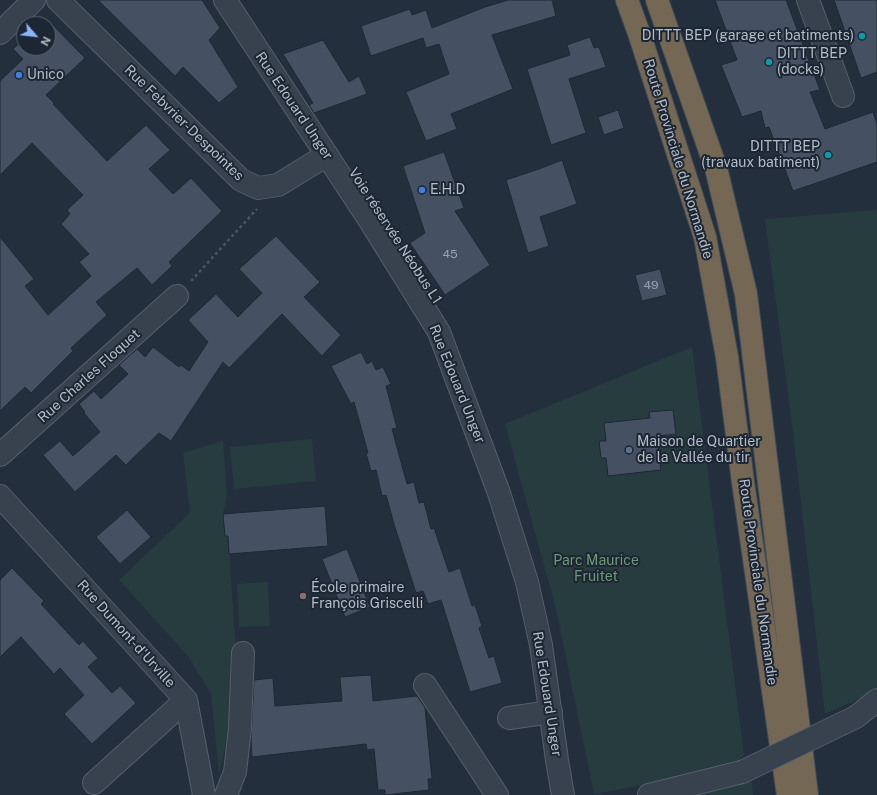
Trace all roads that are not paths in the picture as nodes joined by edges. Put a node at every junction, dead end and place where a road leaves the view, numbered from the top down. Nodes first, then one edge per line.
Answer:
1 (34, 0) edge
2 (58, 0) edge
3 (225, 0) edge
4 (241, 0) edge
5 (627, 0) edge
6 (657, 0) edge
7 (808, 0) edge
8 (0, 33) edge
9 (843, 96) dead end
10 (327, 155) junction
11 (177, 296) road end
12 (0, 455) edge
13 (0, 496) edge
14 (243, 653) dead end
15 (425, 685) dead end
16 (186, 700) junction
17 (877, 700) edge
18 (551, 712) junction
19 (510, 718) dead end
20 (94, 783) dead end
21 (204, 795) edge
22 (226, 795) edge
23 (497, 795) edge
24 (563, 795) edge
25 (577, 795) edge
26 (649, 795) edge
27 (788, 795) edge
28 (807, 795) edge

1 - 8 street
2 - 10 street, Rue Febvrier-Despointes
3 - 10 street, Rue Edouard Unger
4 - 25 street, Voie réservée Néobus L1
5 - 27 highway, Route Provinciale du Normandie
6 - 28 highway, Route Provinciale du Normandie
7 - 9 street
10 - 18 street, Rue Edouard Unger
11 - 12 street, Rue Charles Floquet
13 - 16 street, Rue Dumont-d'Urville
14 - 22 street
15 - 23 street
16 - 20 street
16 - 21 street, Rue Dumont-d'Urville
17 - 26 street, bridge
18 - 19 street
18 - 24 street, Rue Edouard Unger

